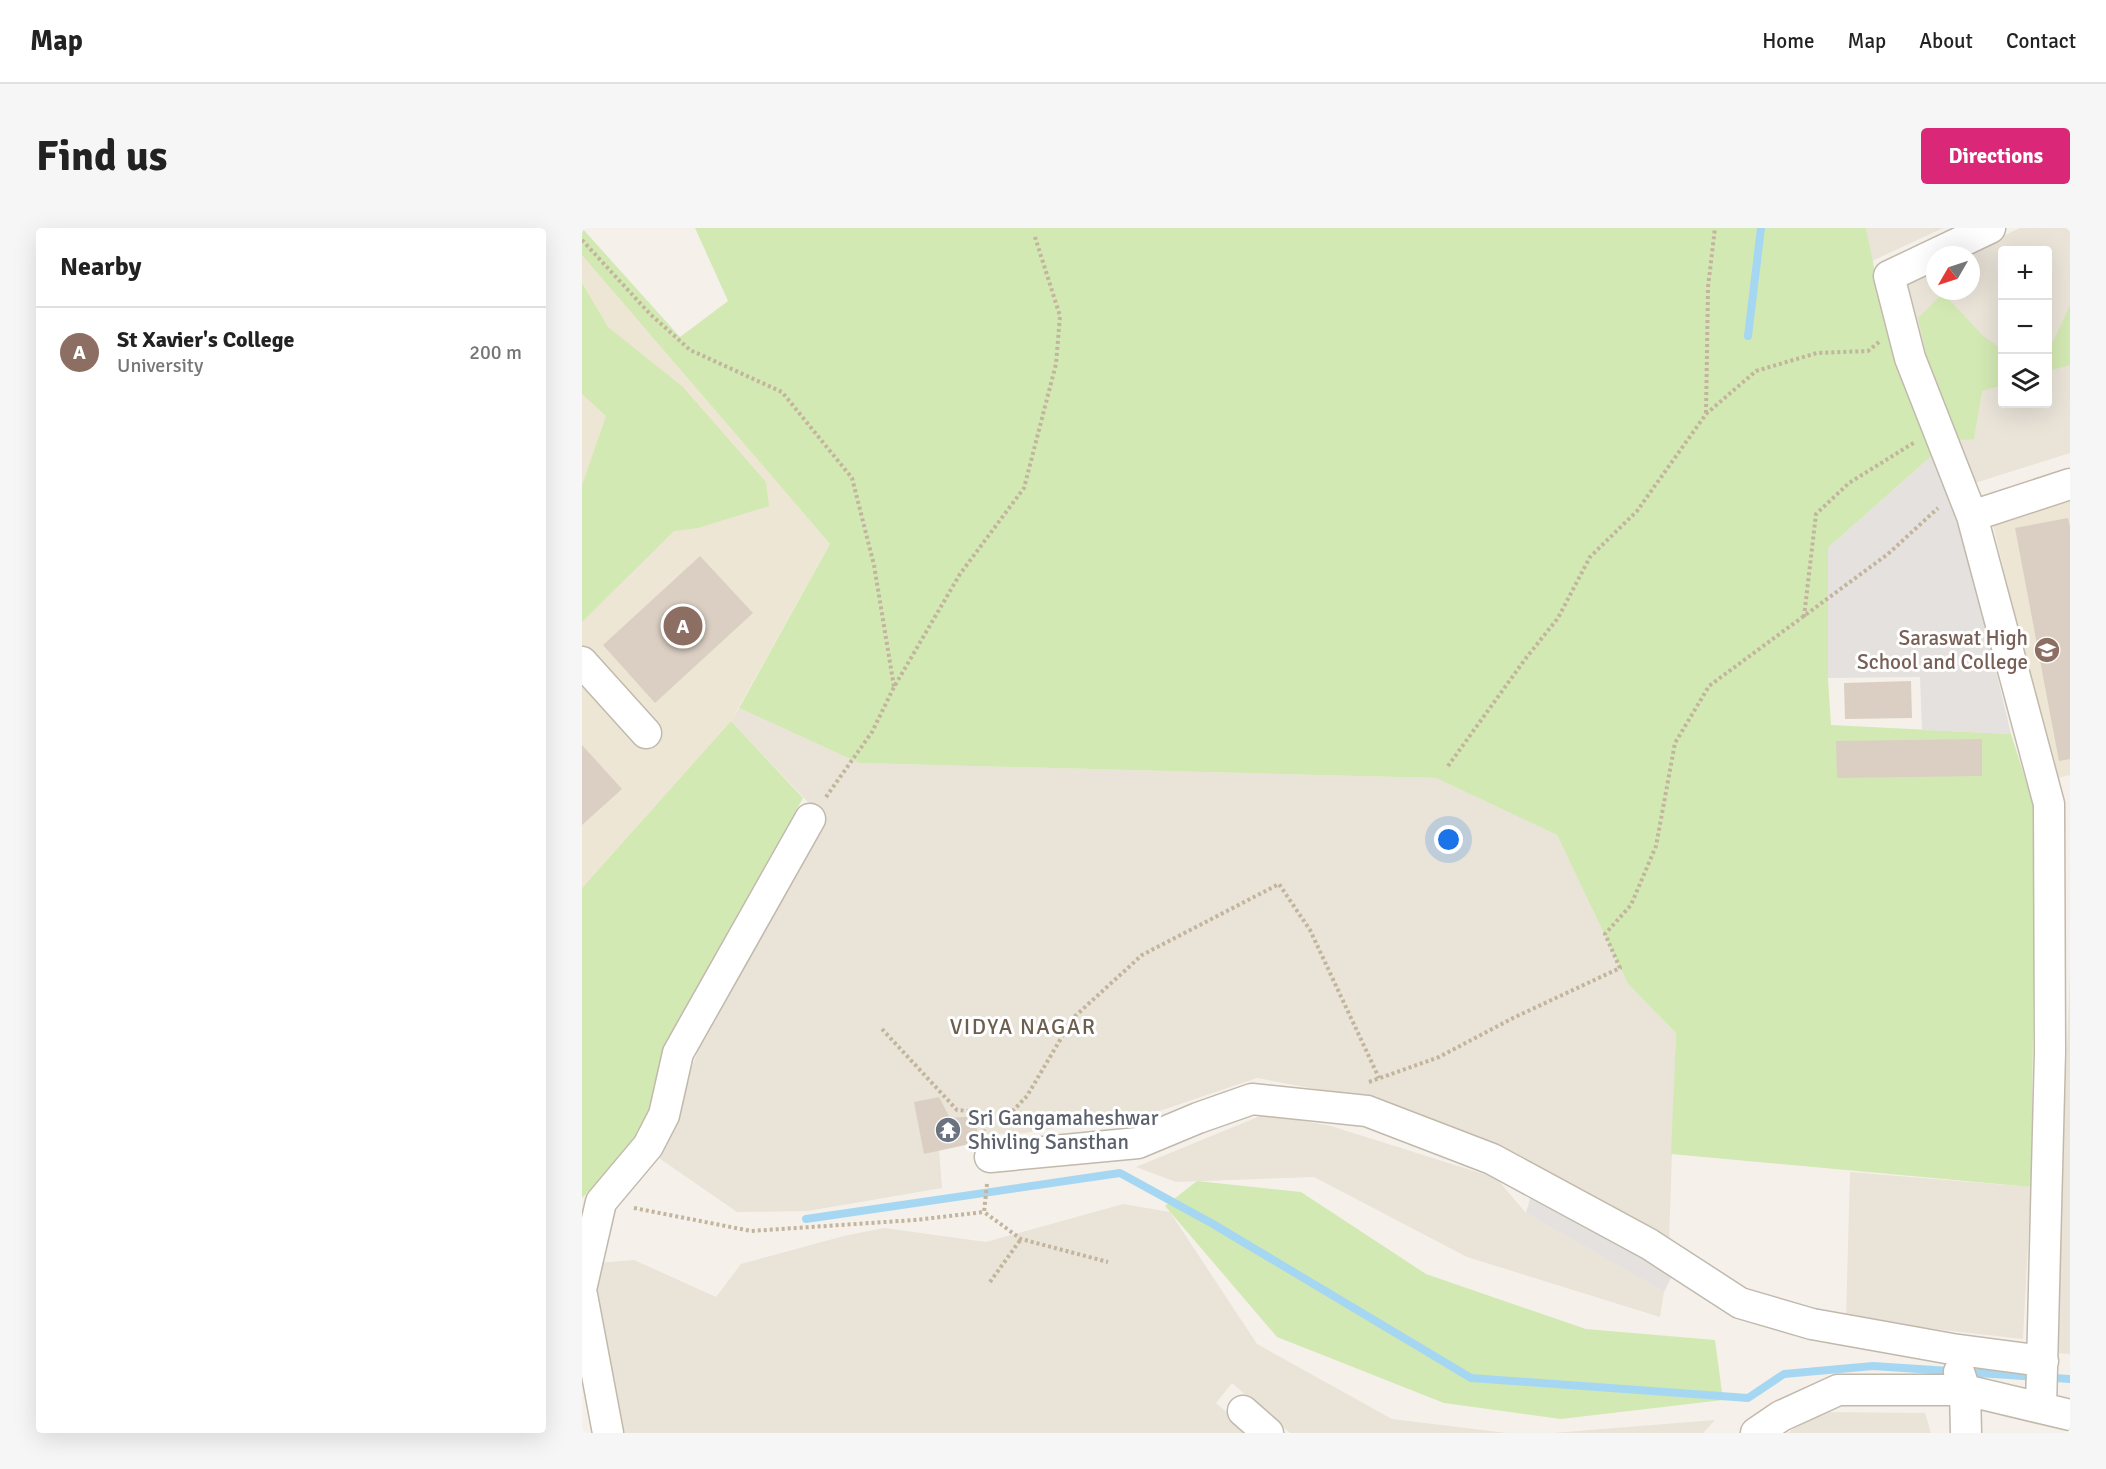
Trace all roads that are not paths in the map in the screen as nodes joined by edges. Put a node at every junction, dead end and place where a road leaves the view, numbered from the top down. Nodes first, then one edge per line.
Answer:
1 (1990, 228) edge
2 (2070, 484) edge
3 (1972, 516) junction
4 (582, 662) edge
5 (646, 733) dead end
6 (2060, 801) edge
7 (810, 819) road end
8 (995, 1157) road end
9 (2059, 1164) edge
10 (582, 1285) edge
11 (582, 1295) edge
12 (1958, 1369) junction
13 (2042, 1381) junction
14 (1243, 1411) dead end
15 (2070, 1415) edge
16 (608, 1433) edge
17 (1268, 1433) edge
18 (1756, 1433) edge
19 (1966, 1433) edge

1 - 3 street
2 - 3 street
3 - 6 street
4 - 5 street
6 - 9 street
7 - 10 street
8 - 12 street
9 - 13 street
11 - 16 street
12 - 13 street
12 - 13 street
12 - 18 street
12 - 19 street
13 - 15 street
14 - 17 street

